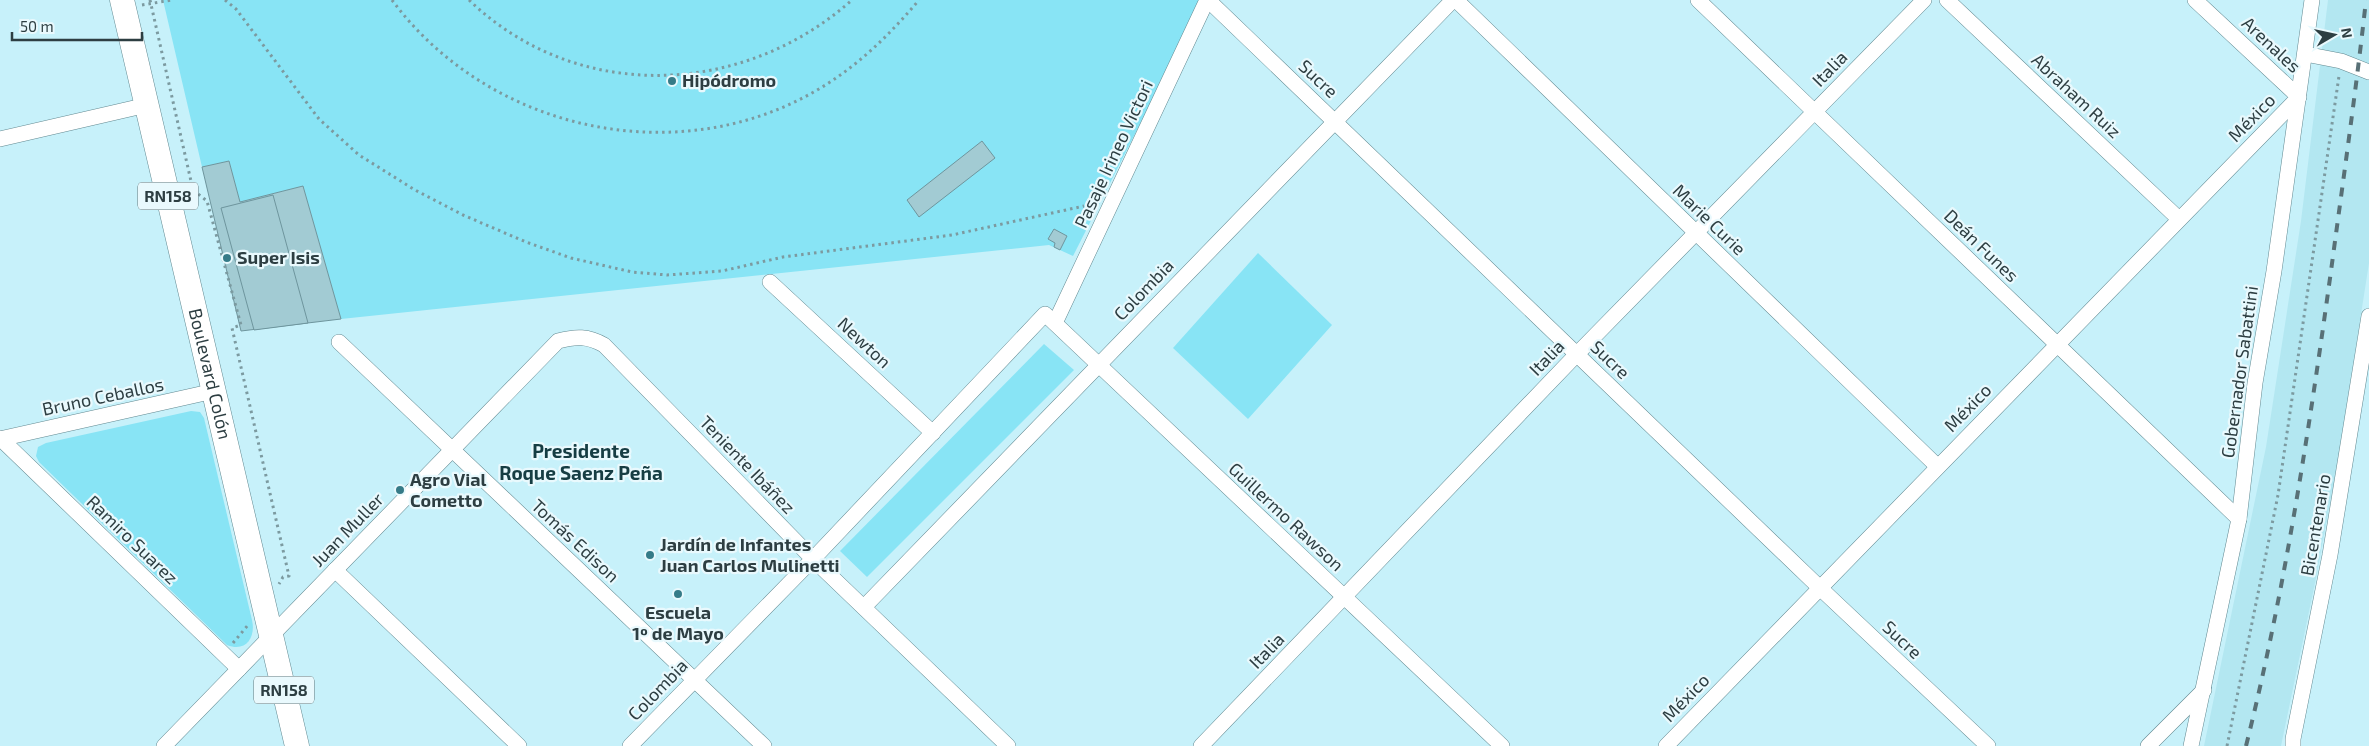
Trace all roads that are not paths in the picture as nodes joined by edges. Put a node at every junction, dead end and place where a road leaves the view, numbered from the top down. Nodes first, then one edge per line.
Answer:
1 (1208, 0) edge
2 (1454, 0) edge
3 (1698, 0) edge
4 (1924, 0) edge
5 (1947, 0) edge
6 (2195, 0) edge
7 (2312, 0) edge
8 (123, 4) edge
9 (2304, 54) junction
10 (2369, 72) edge
11 (2299, 97) junction
12 (147, 105) junction
13 (1816, 111) junction
14 (1335, 120) junction
15 (0, 139) edge
16 (2179, 219) junction
17 (1696, 234) junction
18 (770, 282) dead end
19 (2369, 316) edge
20 (1050, 319) junction
21 (558, 341) joint
22 (338, 342) dead end
23 (2055, 344) junction
24 (1577, 354) junction
25 (1098, 365) junction
26 (2365, 374) edge
27 (214, 392) junction
28 (933, 433) junction
29 (0, 439) edge
30 (452, 450) junction
31 (1937, 466) junction
32 (2239, 519) junction
33 (813, 559) junction
34 (335, 570) junction
35 (1820, 588) junction
36 (1344, 597) junction
37 (864, 607) junction
38 (272, 635) junction
39 (239, 669) junction
40 (694, 680) junction
41 (2204, 690) junction
42 (2293, 742) edge
43 (164, 746) edge
44 (297, 746) edge
45 (520, 746) edge
46 (630, 746) edge
47 (764, 746) edge
48 (1008, 746) edge
49 (1200, 746) edge
50 (1502, 746) edge
51 (1666, 746) edge
52 (1988, 746) edge
53 (2148, 746) edge
54 (2191, 746) edge

1 - 14 street, Sucre
1 - 20 street, Pasaje Irineo Victori
2 - 14 street, Colombia
2 - 17 street, Marie Curie
3 - 13 street, Deán Funes
4 - 13 street, Italia
5 - 16 street, Abraham Ruiz
6 - 11 street, Arenales
7 - 9 street, Gobernador Sabattini
8 - 12 highway, Boulevard Colón / RN158
9 - 10 street
9 - 11 street, Gobernador Sabattini
11 - 16 street, México
11 - 32 street, Gobernador Sabattini
12 - 15 street
12 - 27 highway, Boulevard Colón / RN158
13 - 17 street, Italia
13 - 23 street, Deán Funes
14 - 24 street, Sucre
14 - 25 street, Colombia
16 - 23 street, México
17 - 24 street, Italia
17 - 31 street, Marie Curie
18 - 28 street, Newton
19 - 26 street, Bicentenario
20 - 25 street, Guillermo Rawson
20 - 28 street, Colombia
21 - 30 street, Juan Muller
21 - 33 street, Teniente Ibáñez
22 - 30 street, Tomás Edison
23 - 31 street, México
23 - 32 street, Deán Funes
24 - 35 street, Sucre
24 - 36 street, Italia
25 - 36 street, Guillermo Rawson
25 - 37 street, Colombia
26 - 42 street, Bicentenario
27 - 29 street, Bruno Ceballos
27 - 38 highway, Boulevard Colón / RN158
28 - 33 street, Colombia
29 - 39 street, Ramiro Suarez
30 - 34 street, Juan Muller
30 - 40 street, Tomás Edison
31 - 35 street, México
32 - 41 street, Gobernador Sabattini
33 - 37 street, Teniente Ibáñez
33 - 40 street, Colombia
34 - 38 street, Juan Muller
34 - 45 street
35 - 51 street, México
35 - 52 street, Sucre
36 - 49 street, Italia
36 - 50 street, Guillermo Rawson
37 - 48 street, Teniente Ibáñez
38 - 39 street, Juan Muller
38 - 44 highway, Boulevard Colón / RN158
39 - 43 street, Juan Muller
40 - 46 street, Colombia
40 - 47 street, Tomás Edison
41 - 53 street
41 - 54 street, Gobernador Sabattini

